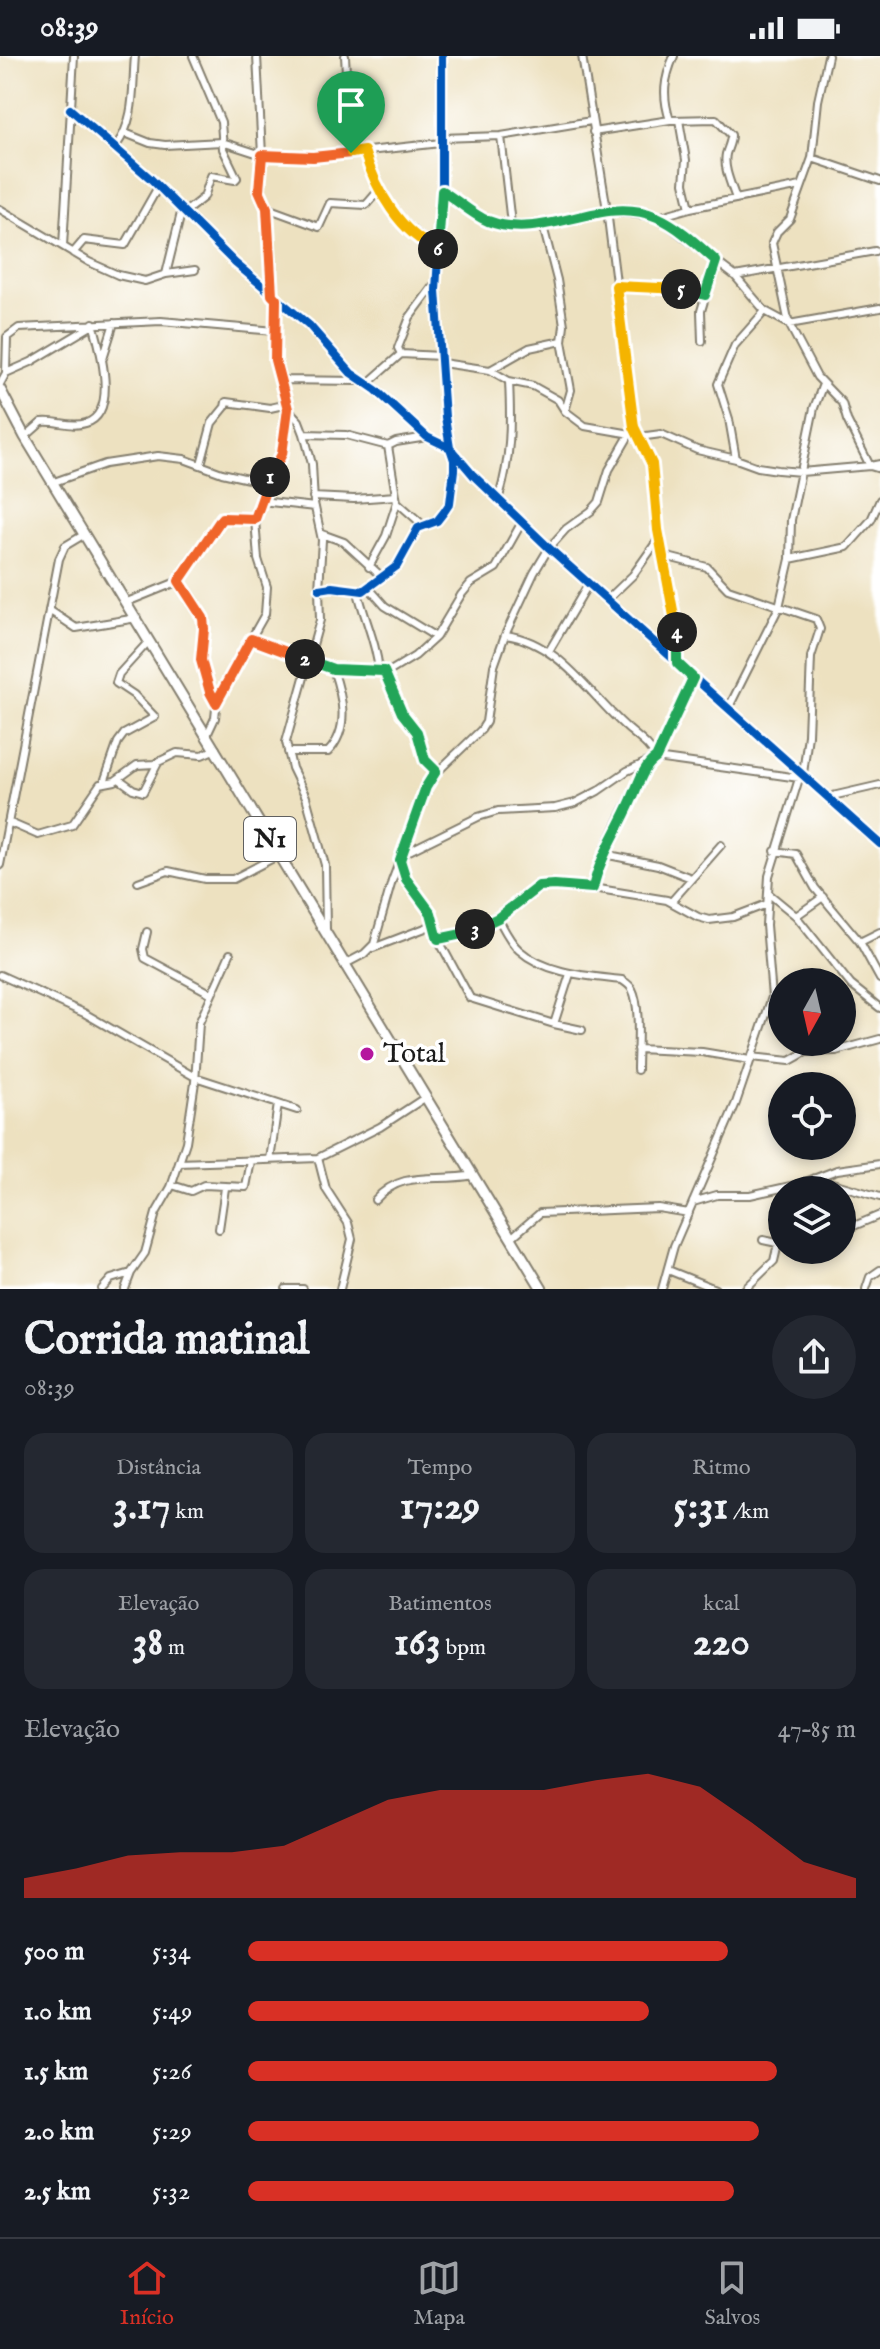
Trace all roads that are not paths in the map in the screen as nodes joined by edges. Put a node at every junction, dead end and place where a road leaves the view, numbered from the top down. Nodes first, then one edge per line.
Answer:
1 (74, 56) edge
2 (135, 56) edge
3 (193, 56) edge
4 (257, 56) edge
5 (345, 56) edge
6 (442, 56) edge
7 (582, 56) edge
8 (674, 56) edge
9 (828, 56) edge
10 (70, 109) junction
11 (670, 120) junction
12 (679, 120) junction
13 (591, 121) junction
14 (593, 132) junction
15 (125, 133) junction
16 (501, 136) junction
17 (441, 140) junction
18 (222, 142) junction
19 (116, 146) junction
20 (364, 151) junction
21 (351, 153) junction
22 (262, 155) junction
23 (812, 158) junction
24 (880, 181) edge
25 (801, 186) junction
26 (158, 187) junction
27 (379, 190) junction
28 (442, 191) junction
29 (736, 199) junction
30 (267, 208) junction
31 (690, 208) junction
32 (0, 209) edge
33 (184, 210) junction
34 (607, 210) junction
35 (658, 217) junction
36 (511, 224) junction
37 (543, 226) junction
38 (63, 246) junction
39 (437, 250) junction
40 (875, 251) dead end
41 (73, 253) junction
42 (716, 261) junction
43 (777, 267) junction
44 (195, 270) dead end
45 (166, 274) junction
46 (735, 276) junction
47 (436, 282) junction
48 (616, 286) junction
49 (705, 295) junction
50 (274, 297) junction
51 (880, 308) edge
52 (765, 311) junction
53 (114, 323) junction
54 (93, 324) junction
55 (789, 324) junction
56 (275, 331) junction
57 (562, 341) junction
58 (702, 341) dead end
59 (401, 354) junction
60 (103, 358) junction
61 (442, 359) junction
62 (490, 370) junction
63 (6, 373) junction
64 (279, 380) junction
65 (509, 381) junction
66 (364, 382) junction
67 (823, 384) junction
68 (0, 386) edge
69 (288, 406) junction
70 (565, 411) junction
71 (632, 430) junction
72 (304, 434) junction
73 (25, 437) junction
74 (427, 437) junction
75 (639, 437) junction
76 (388, 446) junction
77 (450, 448) junction
78 (736, 459) junction
79 (201, 464) junction
80 (870, 466) junction
81 (880, 466) edge
82 (801, 472) junction
83 (54, 482) junction
84 (266, 483) junction
85 (313, 497) junction
86 (499, 497) junction
87 (396, 499) junction
88 (880, 500) edge
89 (261, 501) junction
90 (315, 507) junction
91 (255, 519) junction
92 (522, 522) junction
93 (423, 525) junction
94 (85, 534) junction
95 (322, 534) junction
96 (660, 537) junction
97 (549, 548) junction
98 (664, 556) junction
99 (790, 559) junction
100 (369, 567) junction
101 (382, 577) junction
102 (179, 581) junction
103 (589, 583) junction
104 (369, 588) junction
105 (319, 589) junction
106 (358, 592) junction
107 (607, 600) junction
108 (127, 602) junction
109 (779, 607) junction
110 (49, 610) junction
111 (137, 618) junction
112 (505, 635) junction
113 (436, 637) junction
114 (251, 639) junction
115 (150, 640) junction
116 (549, 651) junction
117 (309, 660) junction
118 (677, 663) junction
119 (333, 669) junction
120 (382, 671) junction
121 (693, 678) junction
122 (216, 703) junction
123 (728, 709) junction
124 (207, 735) junction
125 (216, 749) junction
126 (288, 752) junction
127 (656, 758) junction
128 (159, 761) junction
129 (648, 763) junction
130 (436, 771) junction
131 (801, 775) junction
132 (119, 779) junction
133 (104, 782) junction
134 (880, 785) edge
135 (828, 797) junction
136 (8, 822) junction
137 (880, 844) edge
138 (721, 845) dead end
139 (775, 851) junction
140 (604, 854) junction
141 (279, 855) junction
142 (402, 857) junction
143 (0, 865) edge
144 (394, 877) junction
145 (691, 878) junction
146 (406, 879) junction
147 (138, 882) dead end
148 (593, 888) junction
149 (768, 893) junction
150 (823, 897) junction
151 (671, 902) junction
152 (767, 904) junction
153 (796, 916) junction
154 (498, 918) junction
155 (433, 925) junction
156 (326, 931) junction
157 (147, 932) dead end
158 (880, 932) edge
159 (438, 939) junction
160 (860, 942) junction
161 (372, 948) junction
162 (230, 954) dead end
163 (345, 964) junction
164 (570, 974) junction
165 (0, 975) edge
166 (880, 979) edge
167 (212, 994) junction
168 (880, 1008) edge
169 (554, 1024) junction
170 (582, 1030) dead end
171 (880, 1039) edge
172 (637, 1049) junction
173 (751, 1058) junction
174 (637, 1070) dead end
175 (195, 1077) junction
176 (426, 1097) junction
177 (278, 1104) junction
178 (297, 1110) dead end
179 (318, 1158) junction
180 (270, 1160) junction
181 (251, 1161) junction
182 (179, 1163) junction
183 (880, 1164) edge
184 (473, 1175) junction
185 (817, 1176) edge
186 (172, 1185) junction
187 (225, 1188) junction
188 (768, 1191) edge
189 (856, 1191) edge
190 (880, 1197) edge
191 (375, 1200) dead end
192 (693, 1202) junction
193 (689, 1213) junction
194 (880, 1215) edge
195 (856, 1225) edge
196 (219, 1229) dead end
197 (511, 1238) junction
198 (763, 1240) dead end
199 (768, 1241) edge
200 (771, 1264) edge
201 (668, 1270) junction
202 (880, 1270) edge
203 (131, 1273) junction
204 (102, 1289) edge
205 (125, 1289) edge
206 (286, 1289) edge
207 (303, 1289) edge
208 (340, 1289) edge
209 (542, 1289) edge
210 (662, 1289) edge
211 (715, 1289) edge
212 (745, 1289) edge
213 (866, 1289) edge

1 - 10 street
2 - 15 street
3 - 18 street
4 - 22 street
5 - 21 street
6 - 17 street
7 - 13 street
8 - 11 street
9 - 23 street
10 - 19 street
10 - 38 street
11 - 12 street
11 - 14 street
12 - 29 street
12 - 31 street
13 - 14 street
13 - 16 street
14 - 34 street
15 - 18 street
15 - 19 street
16 - 17 street
16 - 36 street
17 - 20 street
17 - 28 street
18 - 22 street
18 - 33 street
19 - 26 street
20 - 21 street
20 - 27 street
21 - 22 street
22 - 30 street
23 - 24 street
23 - 25 street
25 - 29 street
25 - 43 street
26 - 33 street
26 - 41 street
27 - 30 street
27 - 39 street
28 - 36 street
28 - 39 street
29 - 31 street
30 - 50 street
31 - 35 street
32 - 38 street
33 - 45 street
33 - 50 street
34 - 35 street
34 - 37 street
34 - 48 street
35 - 42 street
36 - 37 street
37 - 57 street
38 - 41 street
39 - 47 street
40 - 43 street
41 - 45 street
42 - 46 street
42 - 49 street
43 - 46 street
43 - 55 street
44 - 45 street
46 - 52 street
47 - 59 street
47 - 61 street
48 - 49 street
48 - 71 street
49 - 58 street
50 - 56 street
50 - 66 street
51 - 55 street
52 - 55 street
52 - 78 street
53 - 54 street
53 - 56 street
53 - 60 street
54 - 60 street
54 - 63 street
54 - 63 street
55 - 67 street
56 - 64 street
57 - 62 street
57 - 70 street
59 - 61 street
59 - 66 street
60 - 73 street
61 - 62 street
61 - 77 street
62 - 65 street
63 - 68 street
64 - 66 street
64 - 69 street
65 - 70 street
65 - 86 street
66 - 74 street
67 - 80 street
67 - 82 street
68 - 73 highway, N1
69 - 72 street
69 - 79 street
69 - 84 street
70 - 71 street
71 - 75 street
71 - 97 street
72 - 76 street
72 - 85 street
73 - 83 highway, N1
74 - 76 street
74 - 77 street
75 - 78 street
75 - 96 street
76 - 87 street
77 - 86 street
77 - 93 street
78 - 82 street
79 - 83 street
79 - 84 street
80 - 81 street
80 - 82 street
82 - 99 street
83 - 94 highway, N1
84 - 89 street
85 - 87 street
85 - 90 street
86 - 92 street
87 - 93 street
87 - 100 street
88 - 99 street
89 - 90 street
89 - 91 street
90 - 95 street
91 - 102 street
91 - 114 street
92 - 97 street
92 - 113 street
93 - 101 street
94 - 108 highway, N1
94 - 110 street
95 - 100 street
95 - 105 street
96 - 98 street
96 - 107 street
97 - 103 street
97 - 112 street
98 - 109 street
98 - 118 street
99 - 109 street
100 - 101 street
101 - 104 street
102 - 108 street
102 - 122 street
103 - 107 street
103 - 116 street
104 - 106 street
104 - 113 street
105 - 106 street
105 - 117 street
106 - 120 street
107 - 118 street
108 - 111 highway, N1
109 - 123 street
109 - 131 street
110 - 111 street
110 - 136 street
111 - 115 highway, N1
112 - 116 street
112 - 130 street
113 - 120 street
114 - 117 street
114 - 122 street
115 - 124 highway, N1
115 - 133 street
116 - 127 street
117 - 119 street
117 - 126 street
118 - 121 street
119 - 120 street
119 - 126 street
120 - 130 street
121 - 123 street
121 - 127 street
122 - 124 street
123 - 131 street
124 - 125 highway, N1
125 - 128 street
125 - 141 highway, N1
126 - 156 street
127 - 129 street
127 - 131 street
128 - 132 street
128 - 132 street
129 - 140 street
129 - 142 street
130 - 142 street
131 - 135 street
131 - 139 street
132 - 133 street
133 - 136 street
134 - 135 street
135 - 137 street
136 - 143 street
138 - 145 street
139 - 149 street
139 - 150 street
140 - 145 street
140 - 148 street
141 - 147 street
141 - 156 highway, N1
142 - 144 street
142 - 146 street
144 - 146 street
144 - 161 street
145 - 151 street
146 - 155 street
148 - 151 street
148 - 154 street
149 - 152 street
149 - 153 street
150 - 153 street
150 - 160 street
151 - 152 street
152 - 173 street
153 - 168 street
154 - 159 street
154 - 164 street
155 - 159 street
155 - 161 street
156 - 163 highway, N1
157 - 167 street
158 - 160 street
159 - 169 street
160 - 166 street
161 - 163 street
162 - 167 street
163 - 176 highway, N1
164 - 169 street
164 - 172 street
165 - 175 street
167 - 175 street
169 - 170 street
171 - 173 street
172 - 173 street
172 - 174 street
173 - 192 street
175 - 177 street
175 - 182 street
176 - 179 street
176 - 184 highway, N1
177 - 178 street
177 - 180 street
179 - 180 street
179 - 208 street
180 - 181 street
181 - 182 street
181 - 187 street
182 - 186 street
183 - 185 street
184 - 191 street
184 - 197 highway, N1
186 - 187 street
186 - 203 street
187 - 196 street
188 - 192 street
189 - 190 street
192 - 193 street
193 - 197 street
193 - 201 street
194 - 195 street
197 - 209 highway, N1
198 - 199 street
200 - 212 street
201 - 210 street
201 - 211 street
202 - 213 street
203 - 204 street
203 - 205 street
206 - 207 street

